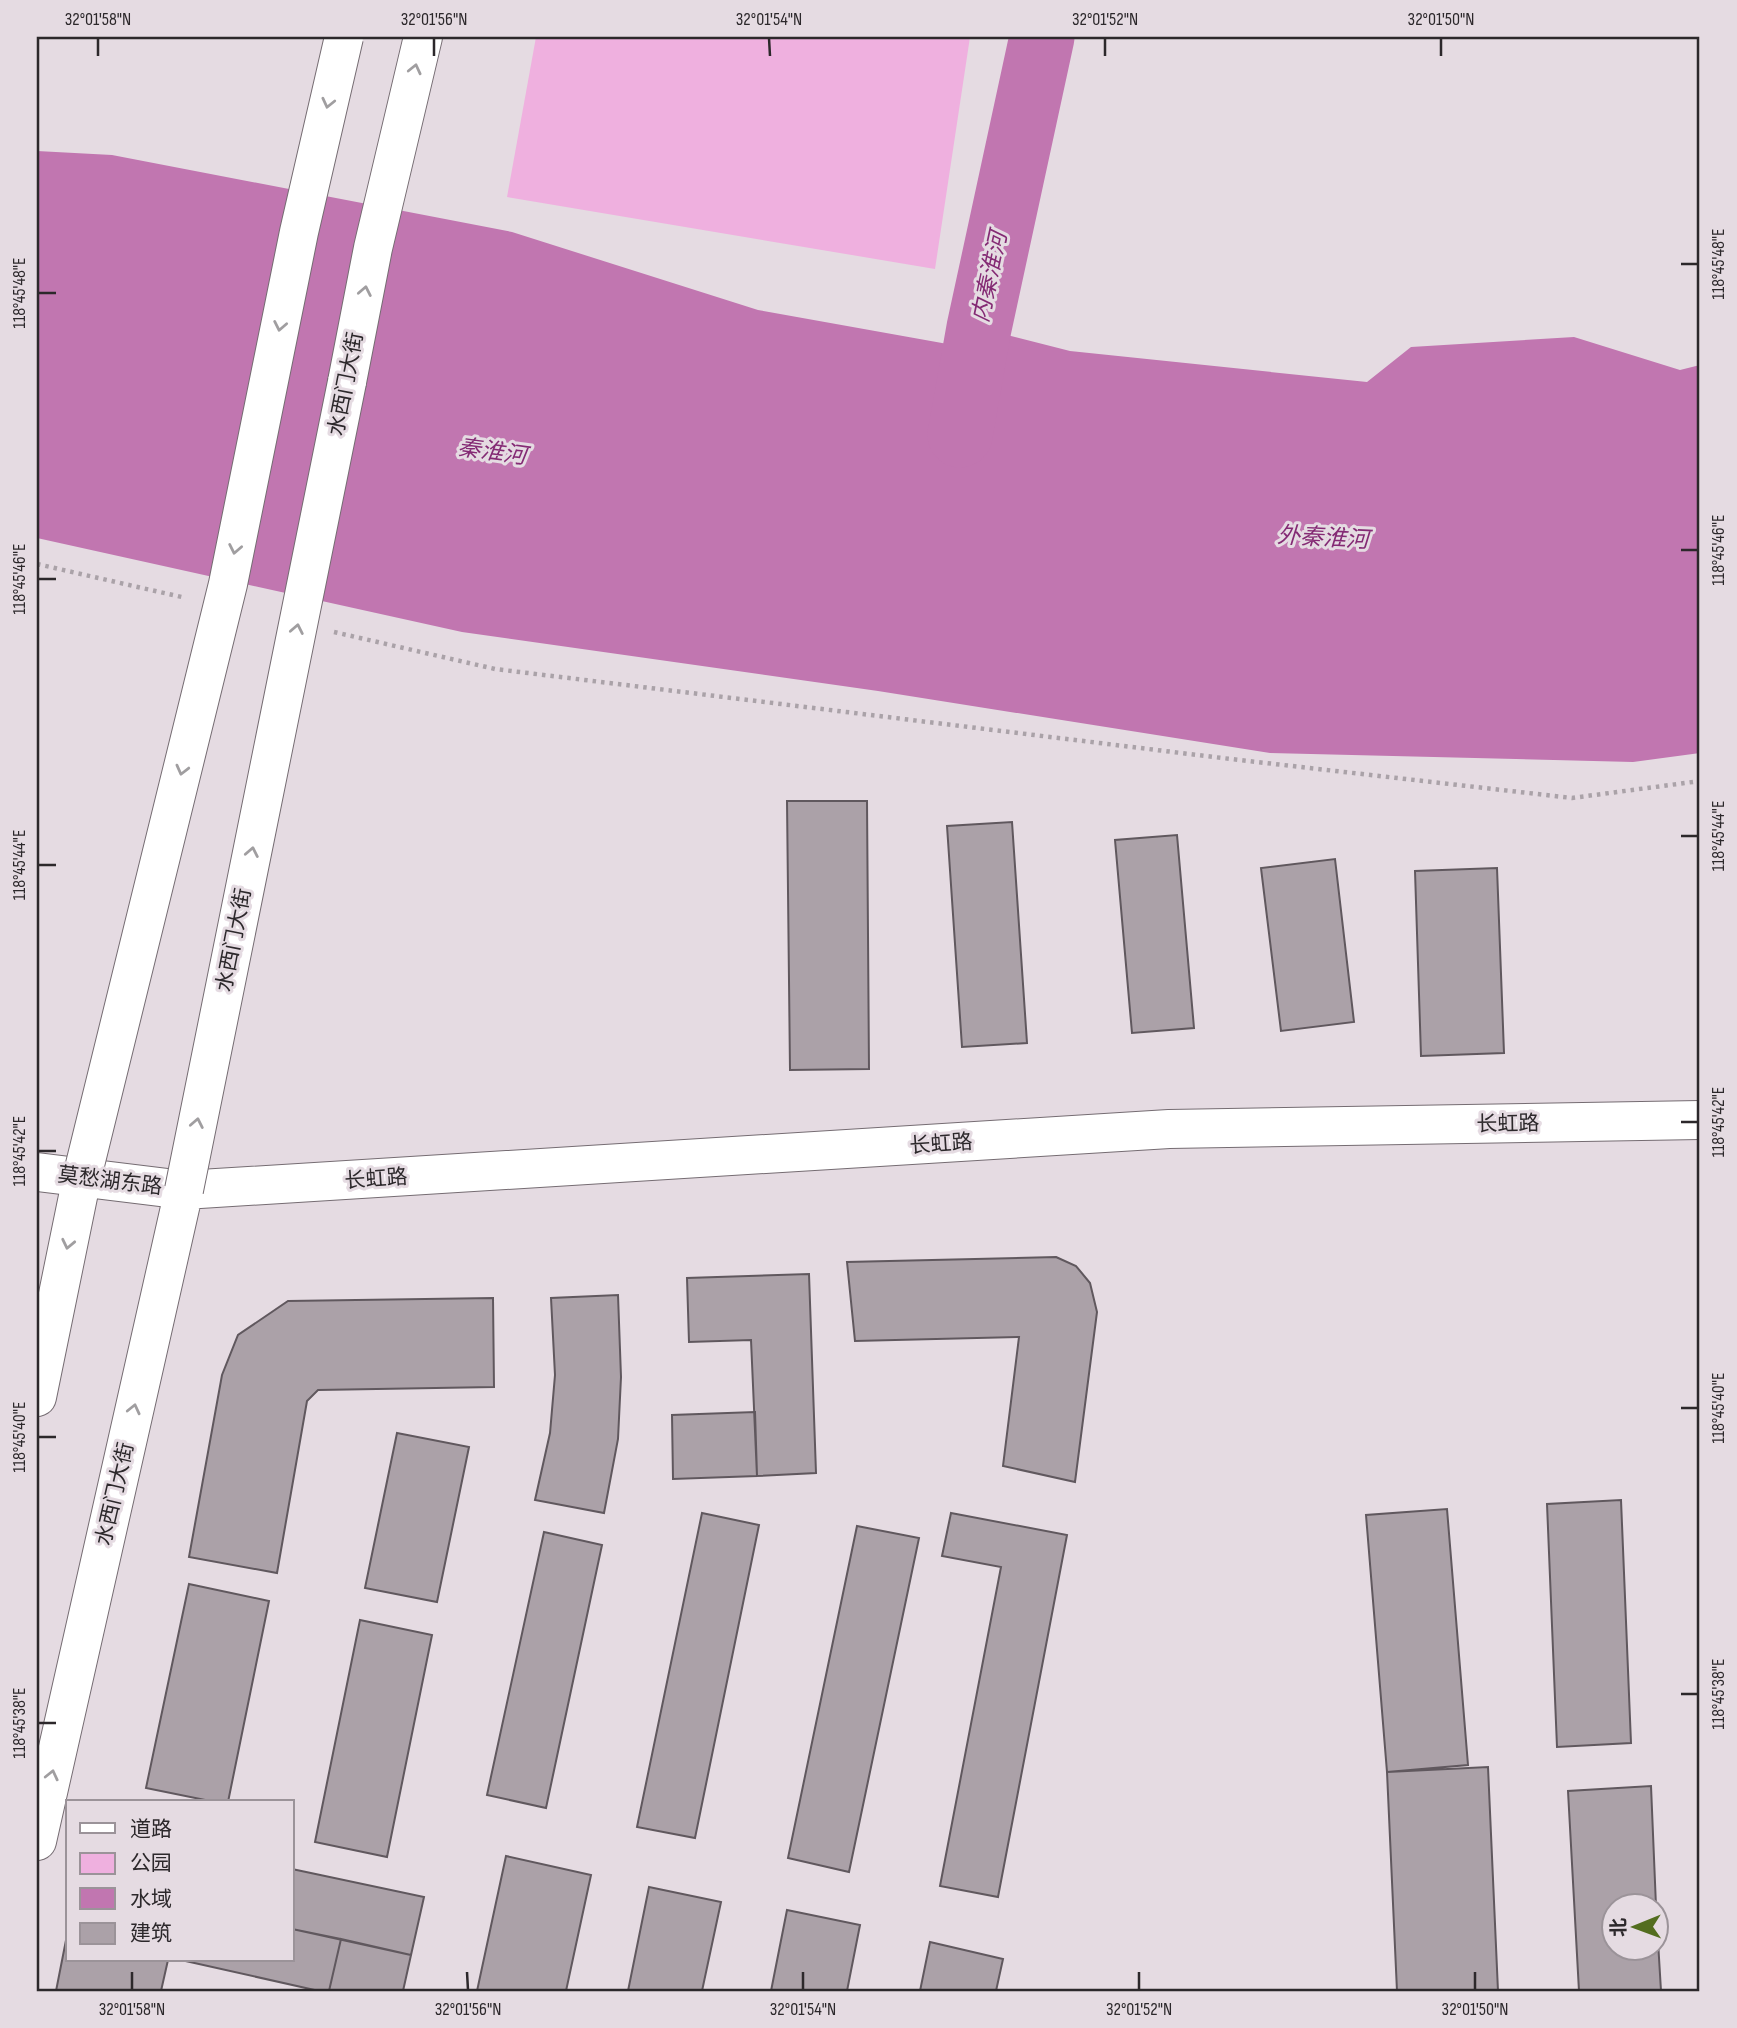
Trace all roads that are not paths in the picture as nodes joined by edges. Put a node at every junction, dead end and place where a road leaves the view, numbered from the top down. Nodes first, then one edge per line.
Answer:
1 (344, 37) edge
2 (423, 37) edge
3 (1700, 1120) edge
4 (37, 1172) edge
5 (82, 1177) junction
6 (184, 1190) junction
7 (37, 1397) edge
8 (37, 1841) edge

1 -> 5 main road, bridge
6 -> 2 main road, 水西门大街, bridge
3 - 6 main road, 长虹路
4 - 5 main road, 莫愁湖东路
5 - 6 main road, 莫愁湖东路
5 -> 7 main road
8 -> 6 main road, 水西门大街

